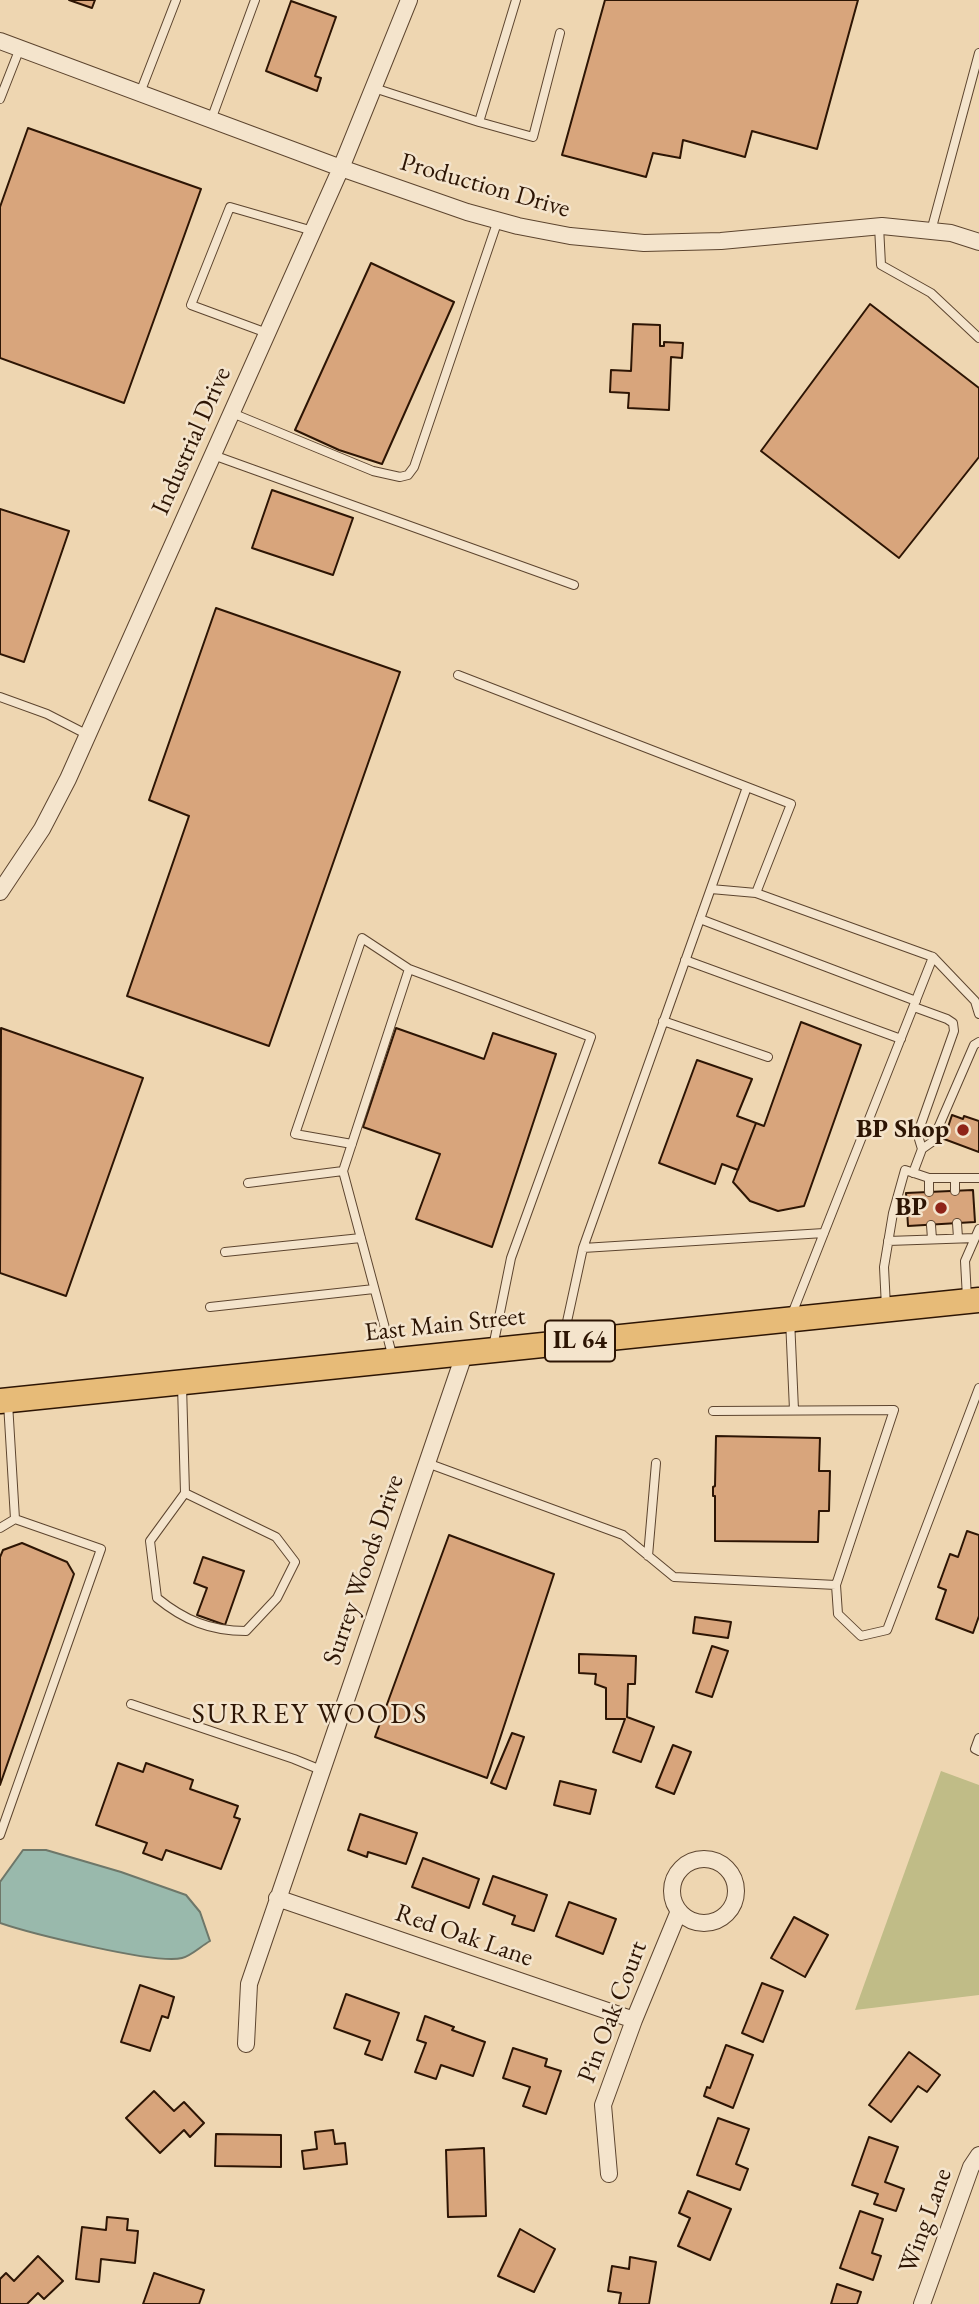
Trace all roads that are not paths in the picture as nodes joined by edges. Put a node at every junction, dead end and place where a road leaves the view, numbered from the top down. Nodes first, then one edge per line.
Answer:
1 (176, 0) edge
2 (255, 0) edge
3 (410, 0) edge
4 (516, 0) edge
5 (560, 33) dead end
6 (0, 41) edge
7 (20, 48) junction
8 (979, 53) edge
9 (374, 88) junction
10 (140, 93) junction
11 (0, 99) edge
12 (211, 120) junction
13 (479, 122) junction
14 (341, 168) junction
15 (498, 220) junction
16 (878, 226) junction
17 (313, 231) junction
18 (931, 231) junction
19 (979, 242) edge
20 (267, 333) junction
21 (979, 338) edge
22 (232, 413) junction
23 (213, 455) junction
24 (574, 585) dead end
25 (458, 675) dead end
26 (0, 697) edge
27 (88, 735) junction
28 (747, 787) junction
29 (711, 889) junction
30 (0, 892) edge
31 (756, 893) junction
32 (700, 919) junction
33 (933, 957) junction
34 (685, 960) junction
35 (409, 969) junction
36 (915, 1004) junction
37 (979, 1014) edge
38 (663, 1021) junction
39 (901, 1039) junction
40 (979, 1042) edge
41 (768, 1057) dead end
42 (352, 1144) junction
43 (922, 1149) junction
44 (343, 1171) junction
45 (914, 1173) junction
46 (929, 1178) junction
47 (955, 1178) junction
48 (979, 1178) edge
49 (248, 1183) dead end
50 (956, 1191) dead end
51 (929, 1192) dead end
52 (957, 1223) dead end
53 (931, 1225) dead end
54 (979, 1229) edge
55 (824, 1233) junction
56 (361, 1238) junction
57 (958, 1238) junction
58 (975, 1238) junction
59 (932, 1239) junction
60 (888, 1241) junction
61 (583, 1248) junction
62 (225, 1252) dead end
63 (374, 1289) junction
64 (973, 1300) edge
65 (210, 1307) dead end
66 (887, 1309) junction
67 (790, 1319) junction
68 (562, 1342) junction
69 (493, 1350) junction
70 (464, 1352) junction
71 (393, 1360) junction
72 (182, 1382) junction
73 (979, 1388) edge
74 (4, 1400) edge
75 (794, 1410) junction
76 (713, 1411) dead end
77 (427, 1463) junction
78 (656, 1463) dead end
79 (185, 1493) junction
80 (15, 1518) junction
81 (0, 1528) edge
82 (648, 1556) junction
83 (836, 1585) junction
84 (131, 1704) dead end
85 (979, 1738) edge
86 (979, 1751) edge
87 (321, 1770) junction
88 (0, 1835) edge
89 (277, 1898) junction
90 (679, 1911) junction
91 (634, 2020) junction
92 (246, 2045) dead end
93 (979, 2155) edge
94 (609, 2174) dead end
95 (922, 2304) edge

1 - 10 lane
2 - 12 lane
3 - 9 street, Industrial Drive
4 - 13 lane
5 - 13 lane
6 - 7 street, Production Drive
7 - 10 street, Production Drive
7 - 11 lane
8 - 18 lane
9 - 13 lane
9 - 14 street, Industrial Drive
10 - 12 street, Production Drive
12 - 14 street, Production Drive
14 - 15 street, Production Drive
14 - 17 street, Industrial Drive
15 - 16 street, Production Drive
15 - 22 lane
16 - 18 street, Production Drive
16 - 21 lane
17 - 20 street, Industrial Drive
17 - 20 lane
18 - 19 street, Production Drive
20 - 22 street, Industrial Drive
22 - 23 street, Industrial Drive
23 - 24 lane
23 - 27 street, Industrial Drive
25 - 28 lane
26 - 27 lane
27 - 30 street, Industrial Drive
28 - 29 lane
28 - 31 lane
29 - 31 lane
29 - 32 lane
31 - 33 lane
32 - 34 lane
32 - 36 lane
33 - 36 lane
33 - 37 lane
34 - 38 lane
34 - 39 lane
35 - 42 lane
35 - 42 lane
35 - 69 lane
36 - 39 lane
36 - 43 lane
38 - 41 lane
38 - 61 lane
39 - 55 lane
40 - 43 lane
42 - 44 lane
43 - 45 lane
44 - 49 lane
44 - 56 lane
45 - 46 lane
45 - 60 lane
46 - 47 lane
46 - 51 lane
47 - 48 lane
47 - 50 lane
52 - 57 lane
53 - 59 lane
54 - 58 lane
55 - 61 lane
55 - 67 lane
56 - 62 lane
56 - 63 lane
57 - 58 lane
57 - 59 lane
58 - 64 lane
59 - 60 lane
60 - 66 lane
61 - 68 lane
63 - 65 lane
63 - 71 lane
64 - 66 main road, East Main Street / IL 64
66 - 67 main road, East Main Street / IL 64
67 - 68 main road, East Main Street / IL 64
67 - 75 lane
68 - 69 main road, East Main Street / IL 64
69 - 70 main road, East Main Street / IL 64
70 - 71 main road, East Main Street / IL 64
70 - 77 street, Surrey Woods Drive
71 - 72 main road, East Main Street / IL 64
72 - 74 main road, East Main Street / IL 64
72 - 79 lane
73 - 83 lane
74 - 80 lane
75 - 76 lane
75 - 83 lane
77 - 82 lane
77 - 87 street, Surrey Woods Drive
78 - 82 lane
79 - 79 lane
80 - 81 lane
80 - 88 lane
82 - 83 lane
84 - 87 lane
85 - 86 lane
87 - 89 street, Surrey Woods Drive
89 - 91 street, Red Oak Lane
89 - 92 street, Surrey Woods Drive
90 - 90 street, Pin Oak Court
90 - 91 street, Pin Oak Court
91 - 94 street, Pin Oak Court
93 - 95 street, Wing Lane

